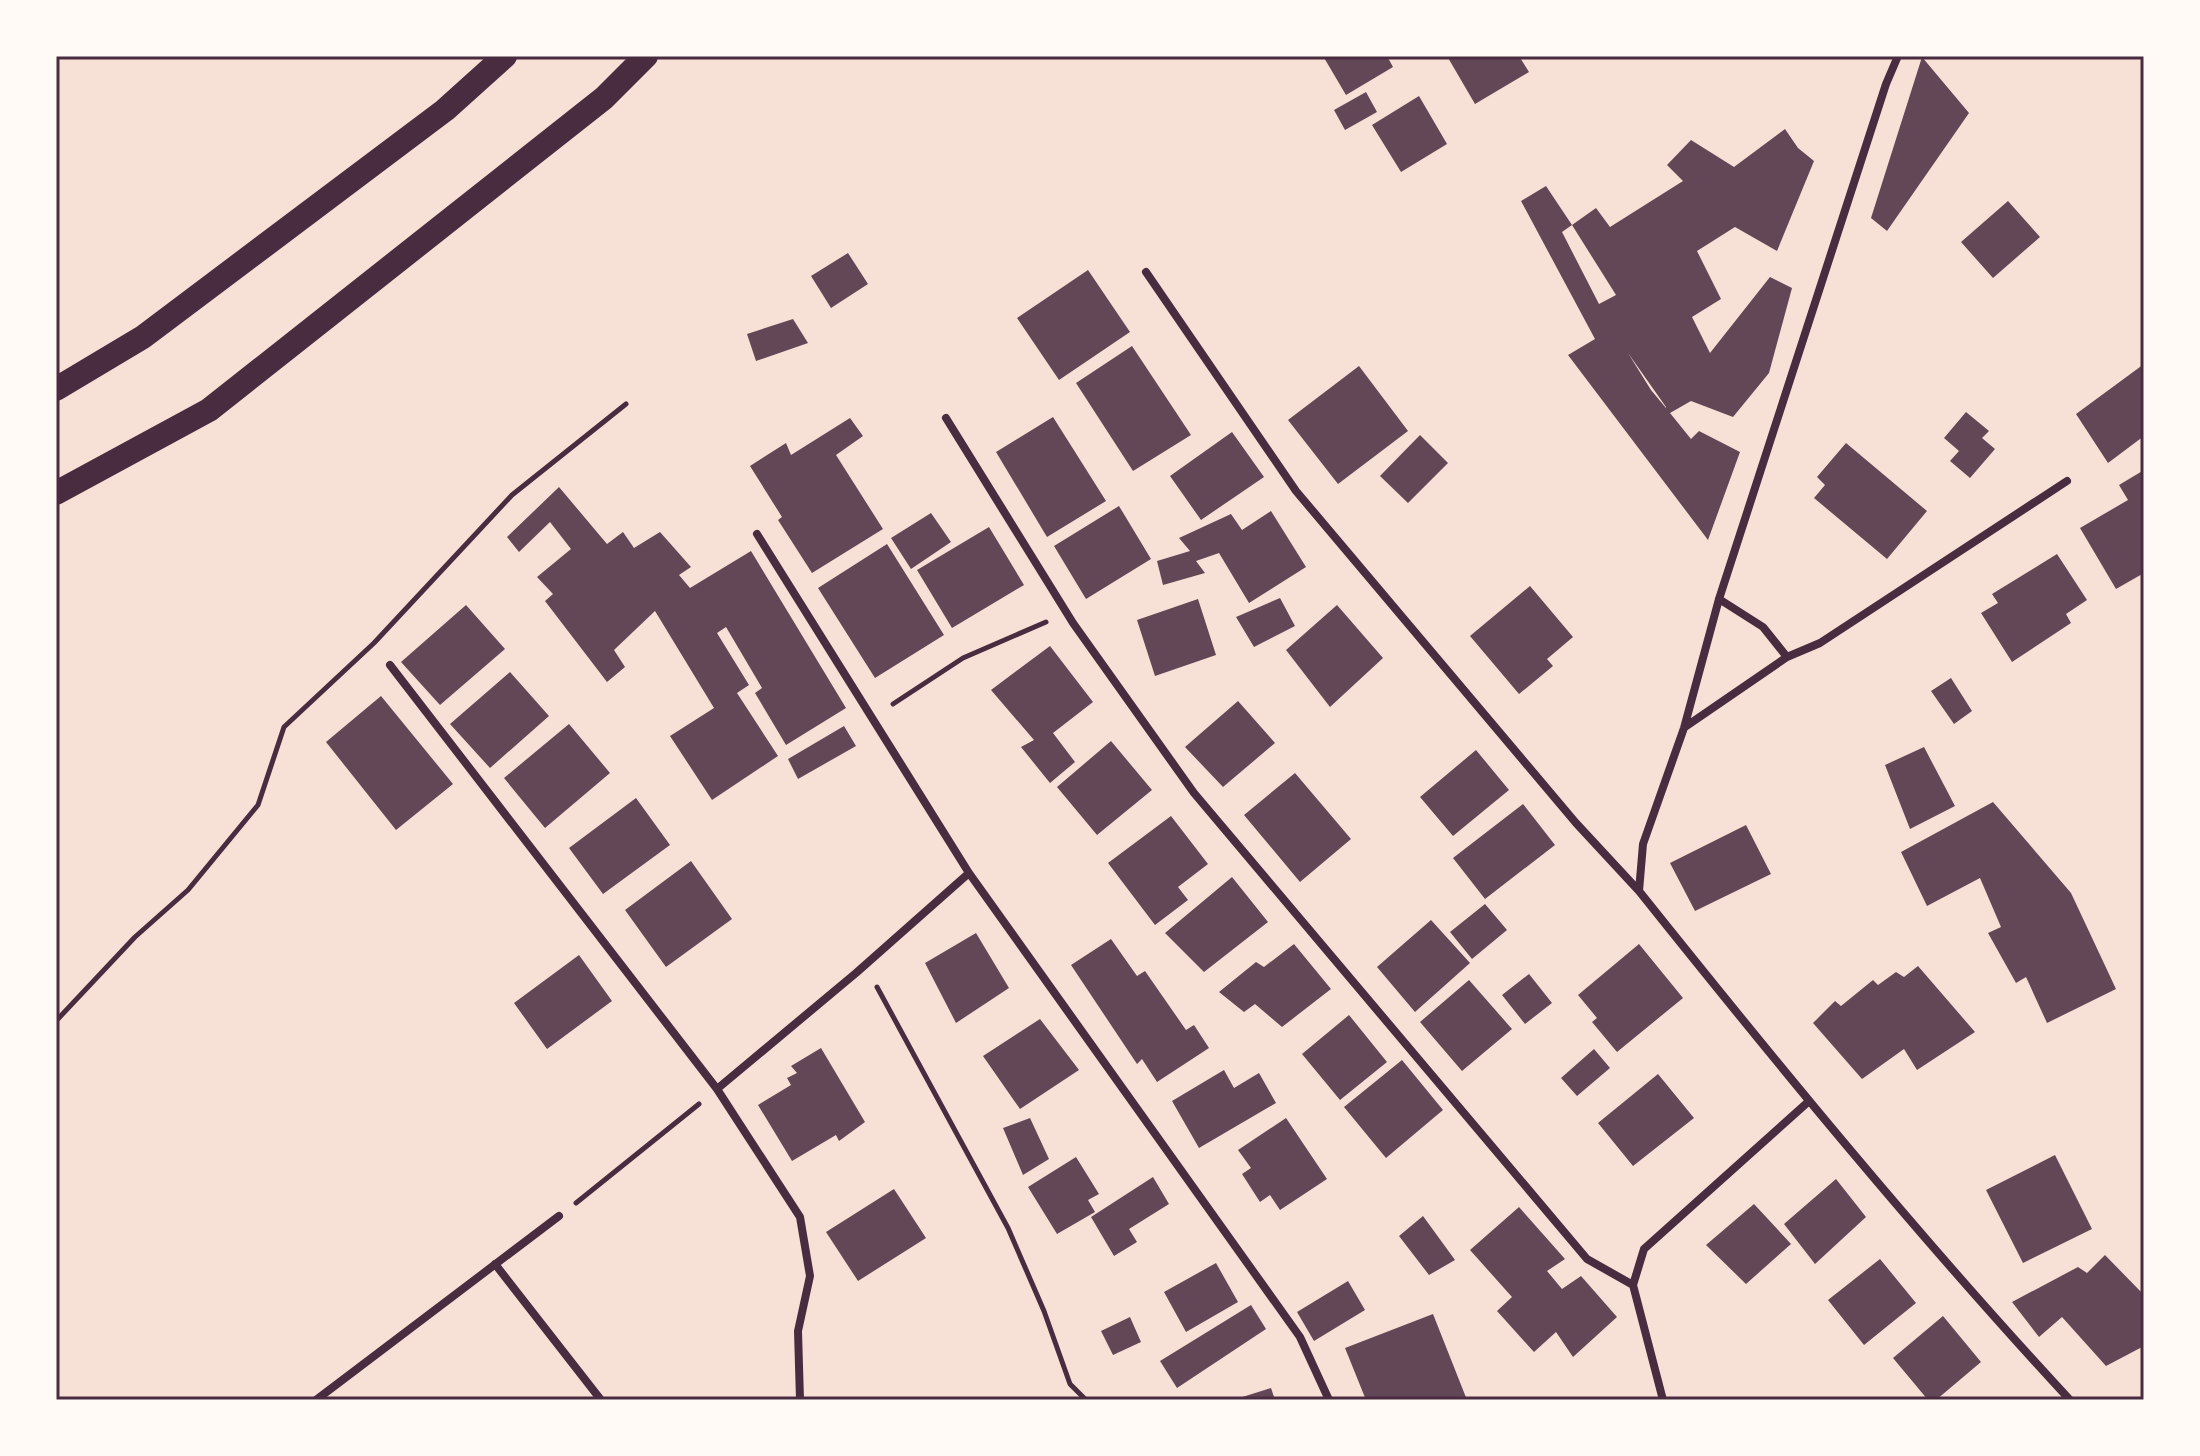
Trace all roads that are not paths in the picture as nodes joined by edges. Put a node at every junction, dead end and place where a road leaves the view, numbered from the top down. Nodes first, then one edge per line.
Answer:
1 (505, 56) edge
2 (646, 56) edge
3 (1898, 56) edge
4 (1146, 272) dead end
5 (56, 389) edge
6 (946, 418) dead end
7 (2067, 481) dead end
8 (56, 493) edge
9 (757, 534) dead end
10 (1719, 599) junction
11 (1787, 657) junction
12 (390, 665) dead end
13 (1684, 728) junction
14 (969, 873) junction
15 (1639, 891) junction
16 (717, 1089) junction
17 (1808, 1102) junction
18 (559, 1216) road end
19 (495, 1264) junction
20 (1633, 1285) junction
21 (316, 1400) edge
22 (601, 1400) edge
23 (800, 1400) edge
24 (1329, 1400) edge
25 (1663, 1400) edge
26 (2070, 1400) edge

1 - 5 highway
2 - 8 highway
3 - 10 street
4 - 15 street
6 - 20 street
7 - 11 street
9 - 14 street
10 - 11 street
10 - 13 street
11 - 13 street
12 - 16 street
13 - 15 street
14 - 16 street
14 - 24 street
15 - 17 street
16 - 23 street
17 - 20 street
17 - 26 street
18 - 19 street
19 - 21 street
19 - 22 street
20 - 25 street

